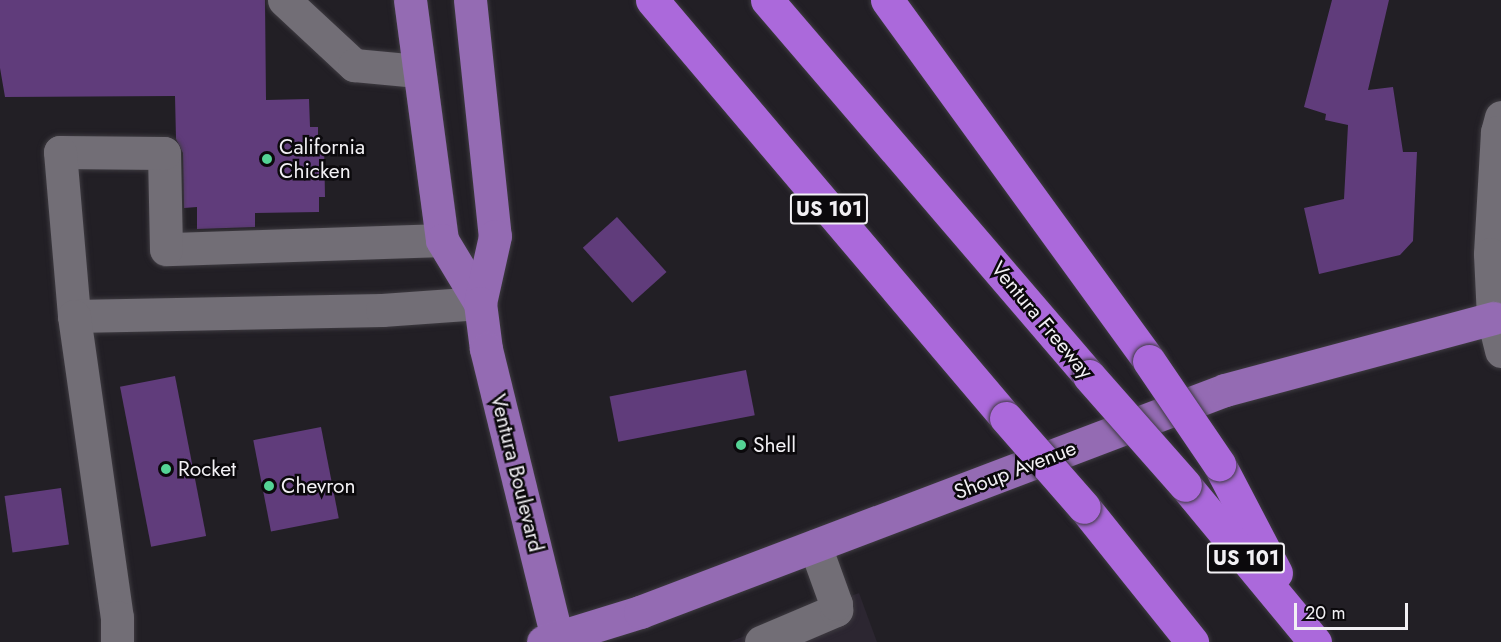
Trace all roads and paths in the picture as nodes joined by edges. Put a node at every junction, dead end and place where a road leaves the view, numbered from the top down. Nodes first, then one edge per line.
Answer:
1 (284, 0) edge
2 (410, 0) edge
3 (470, 0) edge
4 (652, 0) edge
5 (767, 0) edge
6 (888, 0) edge
7 (418, 71) junction
8 (1501, 117) edge
9 (442, 240) junction
10 (480, 303) junction
11 (75, 316) junction
12 (1493, 318) junction
13 (1501, 351) edge
14 (815, 546) junction
15 (1311, 636) edge
16 (553, 640) edge
17 (117, 642) edge
18 (760, 642) edge
19 (1192, 642) edge

1 - 7 street
2 - 7 main road, Ventura Boulevard
3 - 10 main road, Ventura Boulevard
4 - 19 highway, US 101, bridge
5 - 15 highway, Ventura Freeway / US 101, bridge
6 - 15 highway, bridge
7 - 9 main road, Ventura Boulevard
8 - 12 street
9 - 10 main road, Ventura Boulevard
9 - 11 street
10 - 11 street
10 - 16 main road, Ventura Boulevard
11 - 17 street
12 - 13 street
12 - 14 main road, Shoup Avenue
14 - 16 main road, Shoup Avenue
14 - 18 street

